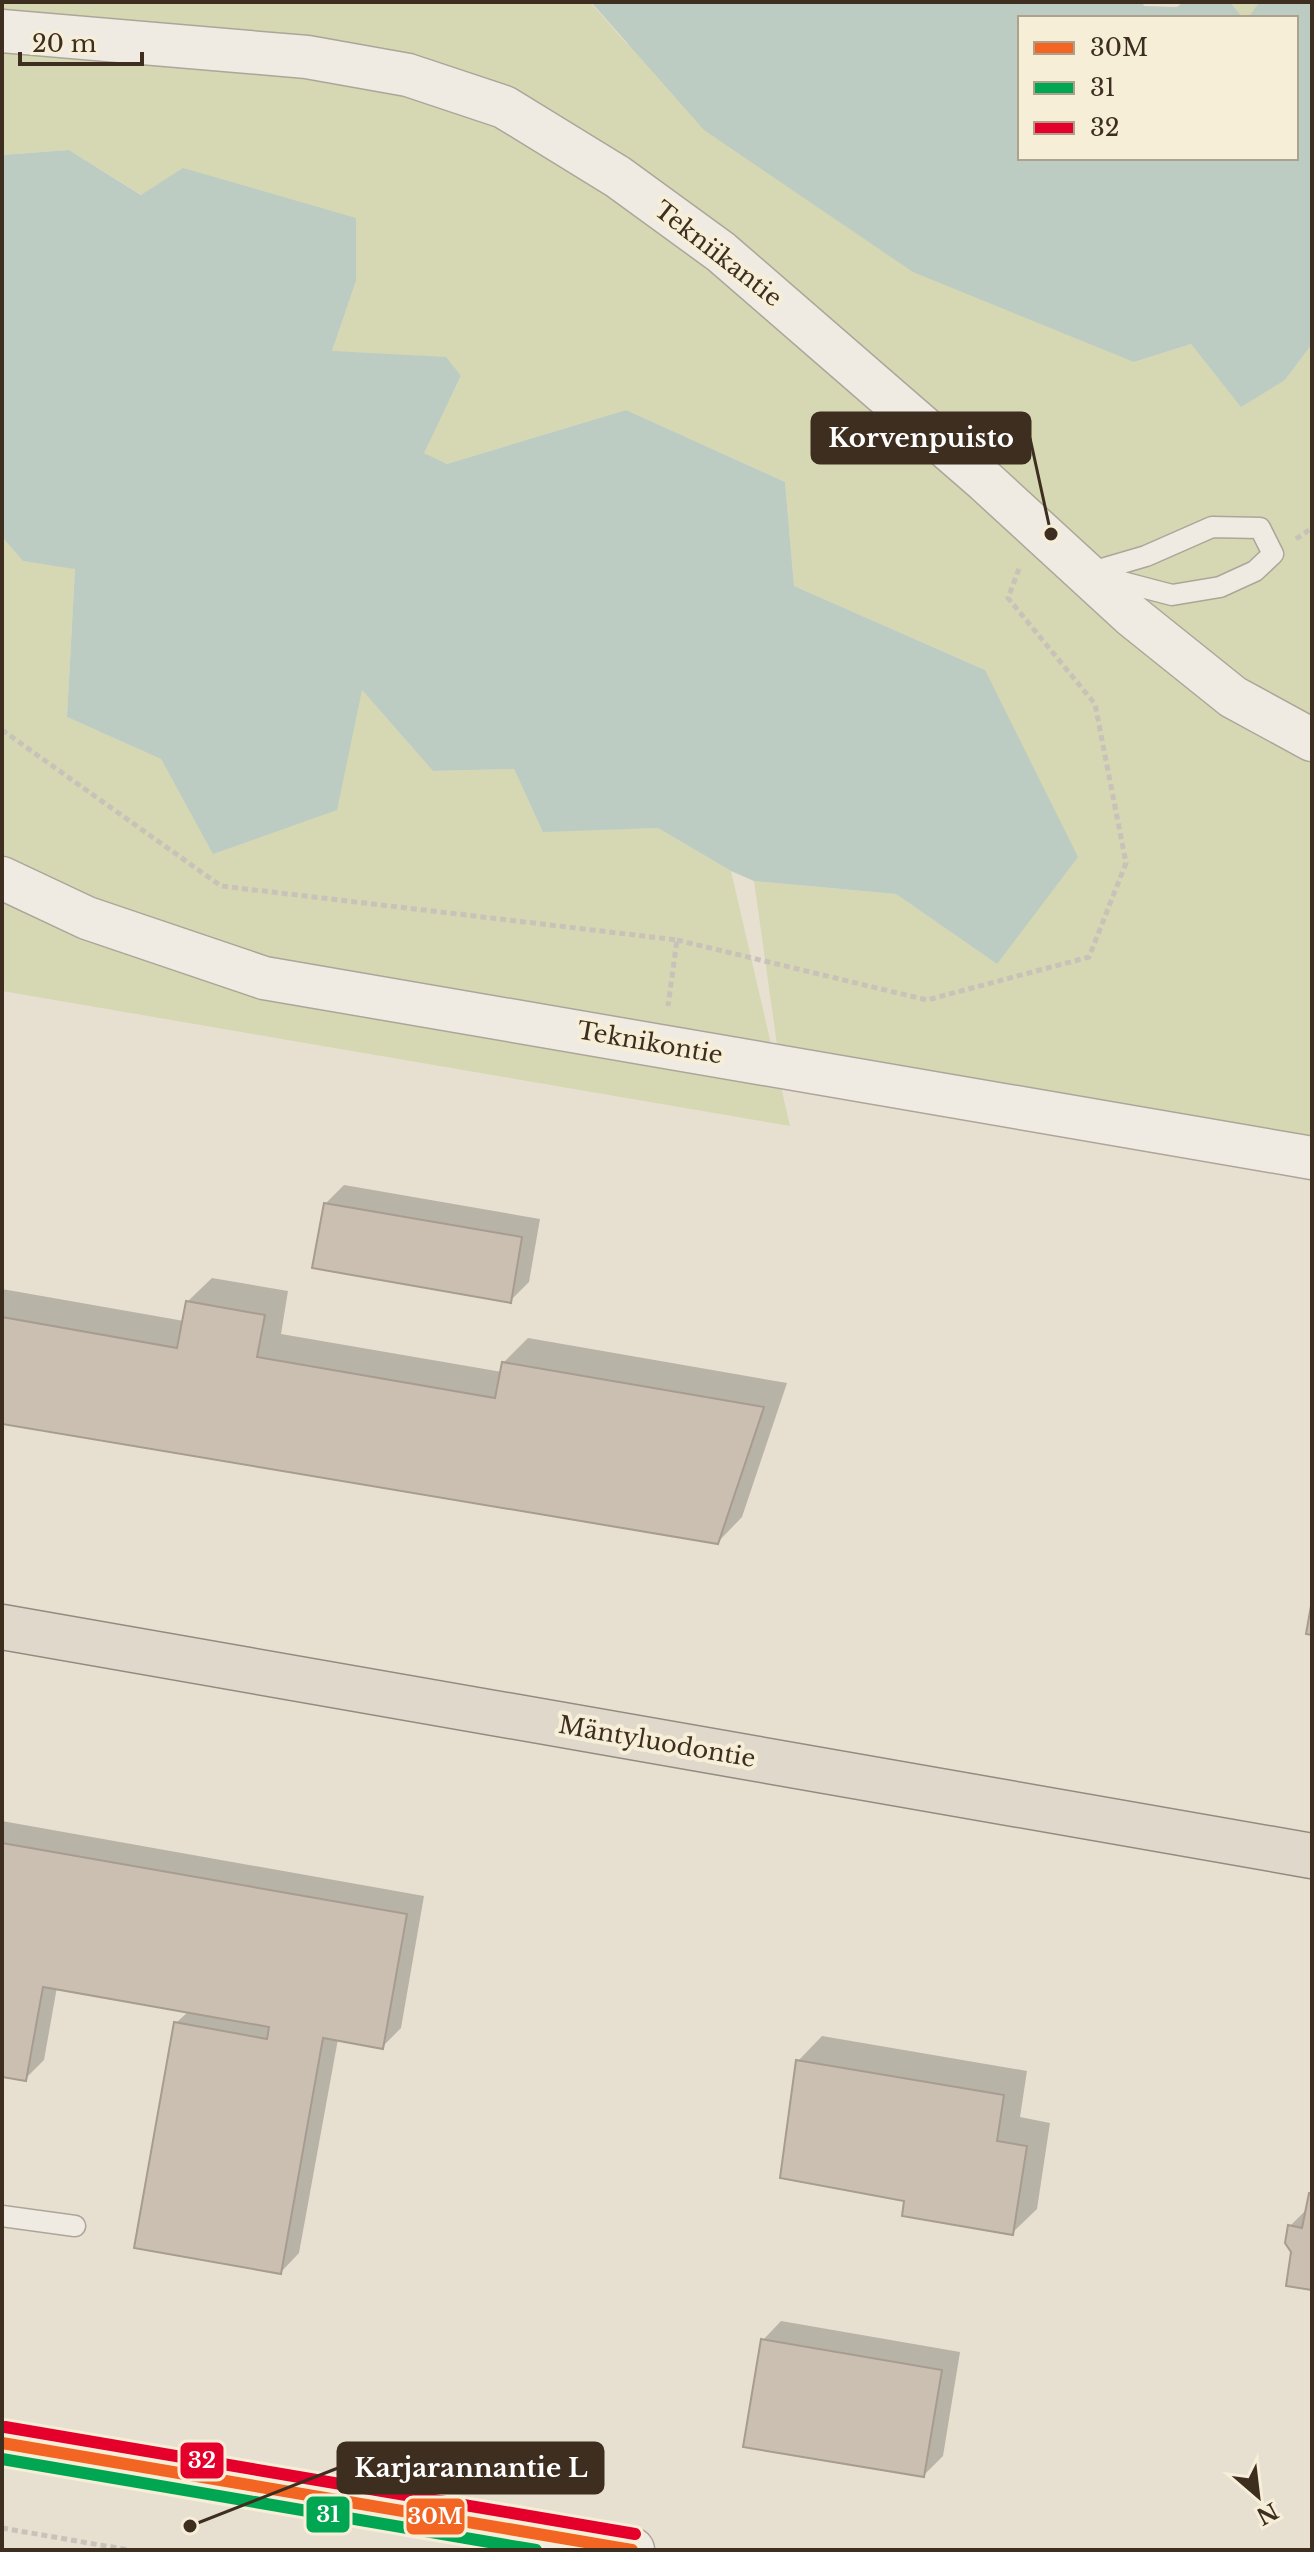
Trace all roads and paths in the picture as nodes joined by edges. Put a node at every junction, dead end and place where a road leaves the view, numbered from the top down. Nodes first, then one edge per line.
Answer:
1 (2, 31) edge
2 (1035, 526) junction
3 (1088, 573) junction
4 (2, 730) edge
5 (1312, 740) edge
6 (2, 878) edge
7 (677, 940) junction
8 (663, 1045) junction
9 (1312, 1158) edge
10 (2, 1627) edge
11 (1312, 1856) edge
12 (2, 2216) edge
13 (75, 2226) dead end
14 (2, 2443) edge
15 (2, 2528) edge
16 (524, 2541) edge
17 (129, 2550) edge
18 (632, 2550) edge

1 - 2 street, Tekniikantie
2 - 3 street, Tekniikantie
2 - 7 path
3 - 3 lane
3 - 5 street, Tekniikantie
4 - 7 path
6 - 8 street, Teknikontie
7 - 8 path
8 - 9 street, Teknikontie
10 - 11 highway, Mäntyluodontie
12 - 13 lane
14 - 16 street
15 - 17 path
16 - 18 street

